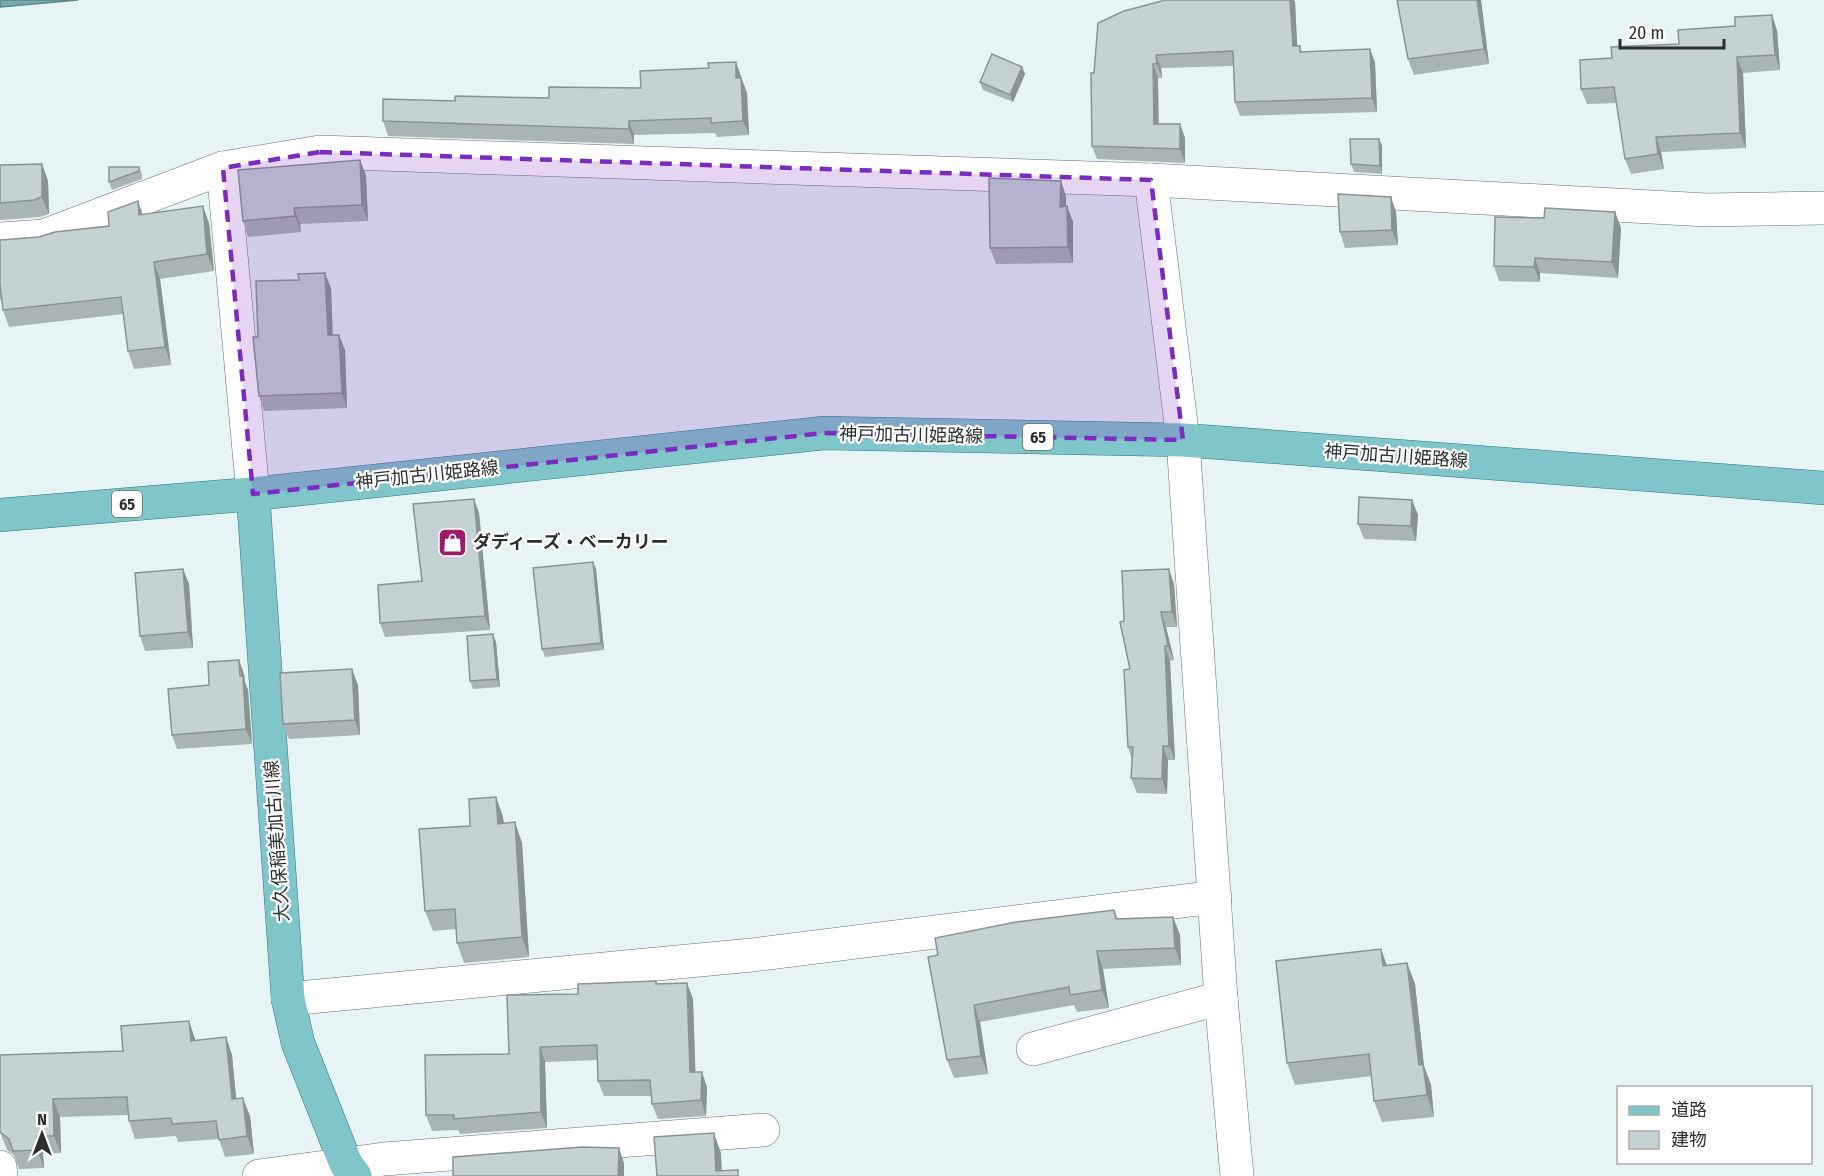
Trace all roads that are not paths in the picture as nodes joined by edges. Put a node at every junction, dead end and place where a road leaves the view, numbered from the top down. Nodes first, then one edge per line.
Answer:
1 (223, 168) junction
2 (1151, 180) junction
3 (1824, 208) edge
4 (0, 239) edge
5 (1184, 440) junction
6 (1824, 488) edge
7 (253, 494) junction
8 (0, 515) edge
9 (1215, 897) junction
10 (1221, 998) junction
11 (288, 999) junction
12 (1033, 1049) dead end
13 (763, 1130) dead end
14 (0, 1167) edge
15 (350, 1170) edge
16 (1, 1176) edge
17 (259, 1176) edge
18 (1236, 1176) edge

1 - 2 street
1 - 4 street
1 - 7 street
2 - 3 street
2 - 5 street
5 - 6 main road, 神戸加古川姫路線 / 65
5 - 7 main road, 神戸加古川姫路線 / 65
5 - 9 street
7 - 8 main road, 神戸加古川姫路線 / 65
7 - 11 main road, 大久保稲美加古川線
9 - 10 street
9 - 11 street
10 - 12 street
10 - 18 street
11 - 15 main road, 大久保稲美加古川線
13 - 15 street
14 - 16 street
15 - 17 street

